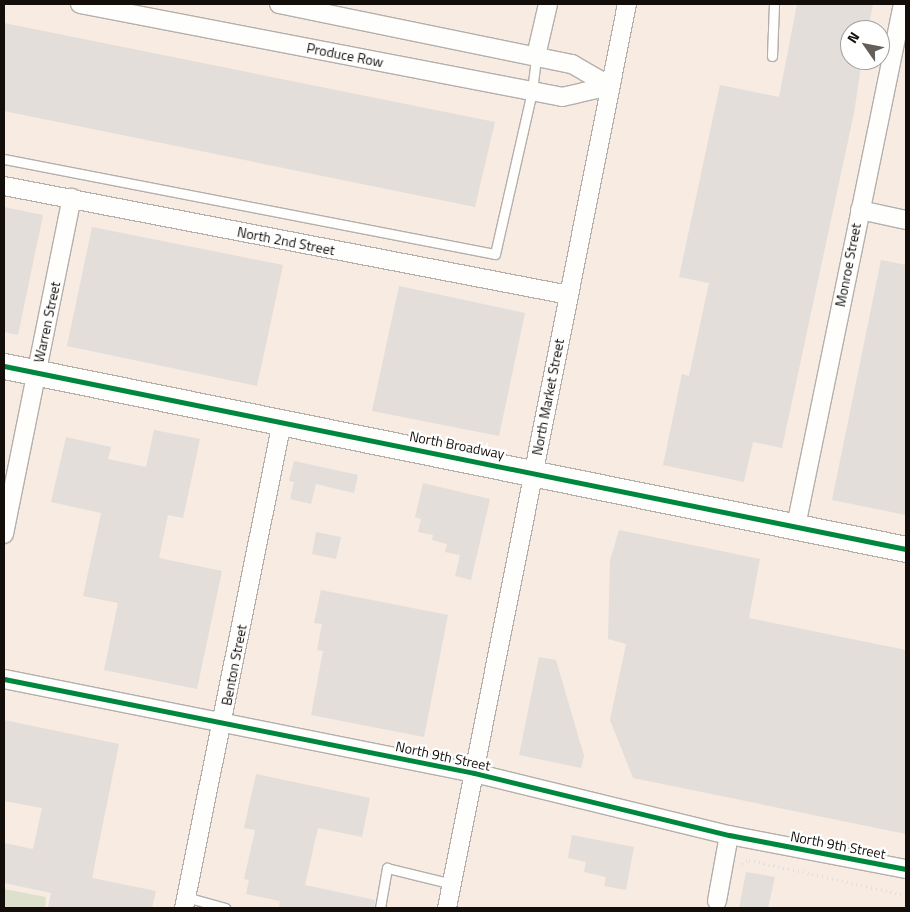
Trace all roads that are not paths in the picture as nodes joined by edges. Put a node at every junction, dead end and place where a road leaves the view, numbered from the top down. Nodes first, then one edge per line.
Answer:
1 (80, 4) edge
2 (279, 4) edge
3 (548, 4) edge
4 (627, 4) edge
5 (774, 4) edge
6 (903, 4) edge
7 (536, 56) junction
8 (772, 56) dead end
9 (610, 86) junction
10 (532, 91) junction
11 (4, 159) edge
12 (4, 186) edge
13 (72, 198) junction
14 (860, 210) junction
15 (906, 220) edge
16 (569, 295) junction
17 (4, 366) edge
18 (36, 372) junction
19 (282, 422) junction
20 (534, 472) junction
21 (796, 526) junction
22 (4, 534) edge
23 (906, 549) edge
24 (4, 679) edge
25 (223, 723) junction
26 (474, 774) junction
27 (729, 835) junction
28 (906, 869) edge
29 (452, 884) junction
30 (185, 903) edge
31 (716, 905) edge
32 (225, 908) edge
33 (380, 908) edge
34 (447, 908) edge

1 - 10 street, Produce Row
2 - 7 street
3 - 7 street
4 - 9 street, North Market Street
5 - 8 lane
6 - 14 street, Monroe Street
7 - 9 street
7 - 10 lane
9 - 10 street, Produce Row
9 - 16 street, North Market Street
10 - 11 lane
12 - 13 street, North 2nd Street
13 - 16 street, North 2nd Street
13 - 18 street, Warren Street
14 - 15 street
14 - 21 street, Monroe Street
16 - 20 street, North Market Street
17 - 18 main road, North Broadway
18 - 19 main road, North Broadway
18 - 22 street, Warren Street
19 - 20 main road, North Broadway
19 - 25 street, Benton Street
20 - 21 main road, North Broadway
20 - 26 street, North Market Street
21 - 23 main road, North Broadway
24 - 25 street, North 9th Street
25 - 26 street, North 9th Street
25 - 30 street, Benton Street
26 - 27 street, North 9th Street
26 - 29 street, North Market Street
27 - 28 street, North 9th Street
27 - 31 street
29 - 33 lane
29 - 34 street, North Market Street
30 - 32 lane

